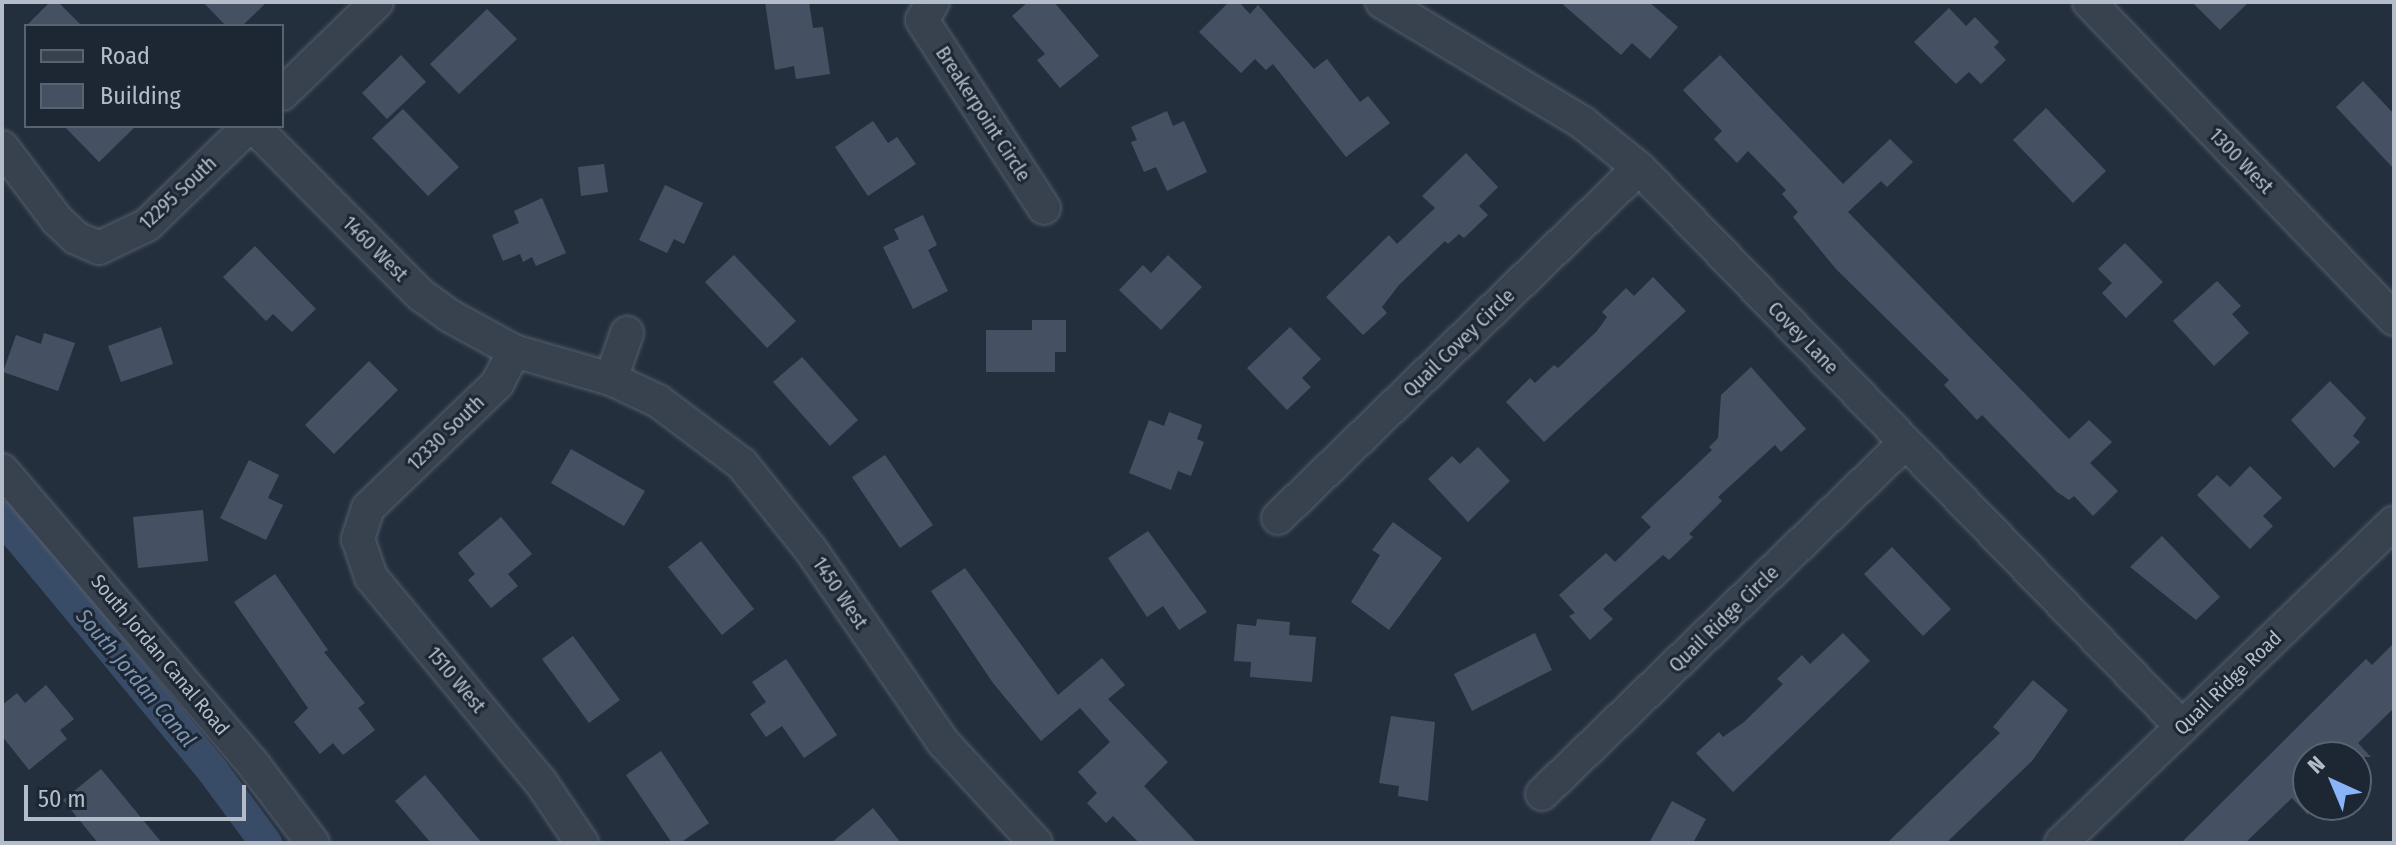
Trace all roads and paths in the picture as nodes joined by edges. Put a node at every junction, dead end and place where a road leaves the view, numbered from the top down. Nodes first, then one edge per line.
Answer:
1 (377, 2) edge
2 (1382, 2) edge
3 (2089, 2) edge
4 (928, 11) edge
5 (284, 92) edge
6 (249, 128) edge
7 (253, 128) edge
8 (2, 147) edge
9 (1639, 168) junction
10 (1044, 208) dead end
11 (2394, 319) edge
12 (627, 333) dead end
13 (514, 351) junction
14 (611, 379) junction
15 (1905, 443) junction
16 (2, 470) edge
17 (368, 508) joint
18 (1278, 518) dead end
19 (2394, 523) edge
20 (2182, 727) junction
21 (1542, 794) dead end
22 (313, 843) edge
23 (582, 843) edge
24 (1036, 843) edge
25 (2061, 843) edge

1 - 5 street
2 - 9 street, Covey Lane
3 - 11 street, 1300 West
4 - 10 street, Breakerpoint Circle
6 - 8 street, 12295 South
7 - 13 street, 1460 West
9 - 15 street, Covey Lane
9 - 18 street, Quail Covey Circle
12 - 14 street
13 - 14 street, 1450 West
13 - 17 street, 12330 South
14 - 24 street, 1450 West
15 - 20 street, Covey Lane
15 - 21 street, Quail Ridge Circle
16 - 22 street, South Jordan Canal Road
17 - 23 street, 1510 West
19 - 20 street, Quail Ridge Road
20 - 25 street, Quail Ridge Road

